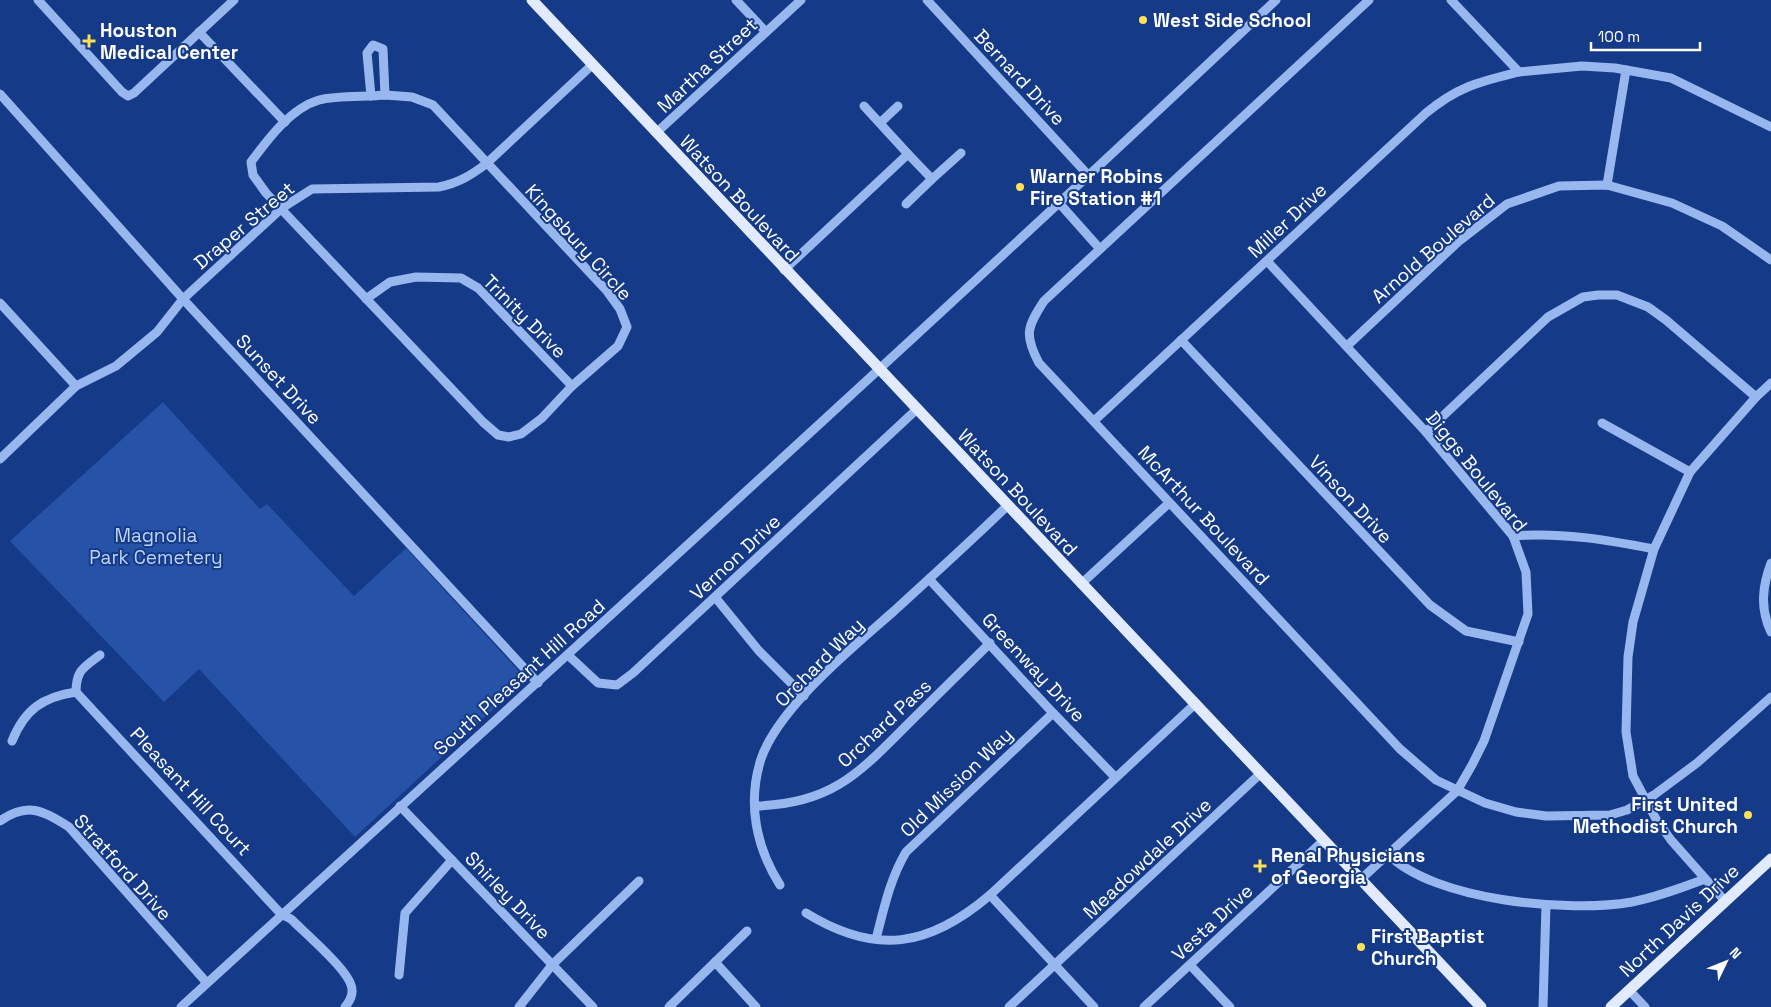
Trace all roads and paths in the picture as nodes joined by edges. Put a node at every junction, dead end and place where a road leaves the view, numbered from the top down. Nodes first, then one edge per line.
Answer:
1 (38, 0) edge
2 (234, 0) edge
3 (532, 0) edge
4 (736, 0) edge
5 (801, 0) edge
6 (927, 0) edge
7 (1276, 0) edge
8 (1369, 0) edge
9 (1451, 0) edge
10 (199, 32) junction
11 (766, 32) junction
12 (592, 65) junction
13 (1626, 70) junction
14 (1519, 72) junction
15 (0, 94) edge
16 (385, 95) junction
17 (372, 96) junction
18 (864, 106) dead end
19 (898, 106) dead end
20 (285, 122) junction
21 (880, 123) junction
22 (1771, 127) edge
23 (656, 133) junction
24 (961, 153) dead end
25 (908, 154) junction
26 (486, 164) junction
27 (1089, 176) junction
28 (932, 179) junction
29 (1607, 185) junction
30 (906, 204) dead end
31 (1060, 204) junction
32 (282, 208) junction
33 (1100, 249) junction
34 (1771, 260) edge
35 (1267, 261) junction
36 (784, 270) junction
37 (182, 299) junction
38 (366, 299) junction
39 (0, 304) edge
40 (1181, 340) junction
41 (1347, 346) junction
42 (878, 370) junction
43 (1771, 383) edge
44 (76, 386) junction
45 (572, 386) junction
46 (1756, 397) junction
47 (916, 410) junction
48 (1095, 420) junction
49 (1602, 423) dead end
50 (1426, 432) junction
51 (0, 459) edge
52 (1690, 472) junction
53 (1169, 503) junction
54 (1007, 506) junction
55 (1514, 536) junction
56 (1654, 549) junction
57 (1771, 563) edge
58 (929, 579) junction
59 (1081, 584) junction
60 (715, 597) junction
61 (1771, 632) edge
62 (1520, 642) junction
63 (990, 644) junction
64 (100, 655) dead end
65 (569, 656) junction
66 (538, 683) junction
67 (76, 692) junction
68 (804, 696) junction
69 (1771, 697) edge
70 (1195, 704) junction
71 (1053, 713) junction
72 (12, 741) dead end
73 (1260, 774) junction
74 (1115, 777) junction
75 (1457, 791) junction
76 (1646, 800) junction
77 (400, 806) junction
78 (756, 806) junction
79 (0, 821) edge
80 (1323, 841) junction
81 (1388, 854) junction
82 (1771, 859) edge
83 (452, 860) junction
84 (1705, 879) junction
85 (1360, 880) junction
86 (639, 881) dead end
87 (780, 885) dead end
88 (990, 895) junction
89 (1725, 901) junction
90 (1546, 905) junction
91 (806, 912) dead end
92 (281, 914) junction
93 (747, 931) dead end
94 (876, 939) junction
95 (715, 962) junction
96 (552, 964) junction
97 (1055, 965) junction
98 (1190, 965) junction
99 (399, 975) dead end
100 (207, 983) junction
101 (1629, 990) junction
102 (181, 1007) edge
103 (345, 1007) edge
104 (519, 1007) edge
105 (593, 1007) edge
106 (669, 1007) edge
107 (756, 1007) edge
108 (1009, 1007) edge
109 (1094, 1007) edge
110 (1144, 1007) edge
111 (1230, 1007) edge
112 (1481, 1007) edge
113 (1543, 1007) edge
114 (1611, 1007) edge
115 (1645, 1007) edge

1 - 10 street
2 - 10 street
3 - 12 main road, Watson Boulevard
4 - 11 street
5 - 11 street, Martha Street
6 - 27 street, Bernard Drive
7 - 27 street, South Pleasant Hill Road
8 - 33 street, McArthur Boulevard
9 - 14 street
10 - 20 street
11 - 23 street, Martha Street
12 - 23 main road, Watson Boulevard
12 - 26 street, Draper Street
13 - 14 street
13 - 22 street
13 - 29 street
14 - 35 street, Miller Drive
15 - 37 street, Sunset Drive
16 - 17 street, Kingsbury Circle
16 - 17 street
16 - 26 street, Kingsbury Circle
17 - 20 street, Kingsbury Circle
18 - 21 street
19 - 21 street
20 - 32 street, Kingsbury Circle
21 - 25 street
23 - 36 main road, Watson Boulevard
24 - 28 street
25 - 28 street
25 - 36 street
26 - 32 street, Draper Street
26 - 45 street, Kingsbury Circle
27 - 31 street, South Pleasant Hill Road
28 - 30 street
29 - 34 street, Arnold Boulevard
29 - 41 street, Arnold Boulevard
31 - 33 street
31 - 42 street, South Pleasant Hill Road
32 - 37 street, Draper Street
32 - 38 street, Kingsbury Circle
33 - 48 street, McArthur Boulevard
35 - 40 street, Miller Drive
35 - 41 street, Diggs Boulevard
36 - 42 main road, Watson Boulevard
37 - 44 street, Draper Street
37 - 66 street, Sunset Drive
38 - 45 street, Trinity Drive
38 - 45 street, Kingsbury Circle
39 - 44 street
40 - 48 street, Miller Drive
40 - 62 street, Vinson Drive
41 - 50 street, Diggs Boulevard
42 - 47 main road, Watson Boulevard
42 - 65 street, South Pleasant Hill Road
43 - 46 street
44 - 51 street, Draper Street
46 - 50 street
46 - 52 street
47 - 54 main road, Watson Boulevard
47 - 60 street, Vernon Drive
48 - 53 street, McArthur Boulevard
49 - 52 street
50 - 55 street, Diggs Boulevard
52 - 56 street
53 - 59 street
53 - 75 street, McArthur Boulevard
54 - 58 street, Orchard Way
54 - 59 main road, Watson Boulevard
55 - 56 street
55 - 62 street, Diggs Boulevard
56 - 76 street
57 - 61 street
58 - 63 street, Greenway Drive
58 - 68 street, Orchard Way
59 - 70 main road, Watson Boulevard
60 - 65 street, Vernon Drive
60 - 68 street
62 - 75 street, Diggs Boulevard
63 - 71 street, Greenway Drive
63 - 78 street, Orchard Pass
64 - 67 street
65 - 66 street, South Pleasant Hill Road
66 - 77 street, South Pleasant Hill Road
67 - 72 street
67 - 92 street, Pleasant Hill Court
68 - 78 street, Orchard Way
69 - 76 street, McArthur Boulevard
70 - 73 main road, Watson Boulevard
70 - 74 street
71 - 74 street, Greenway Drive
71 - 94 street, Old Mission Way
73 - 80 main road, Watson Boulevard
73 - 97 street, Meadowdale Drive
74 - 88 street
75 - 76 street, McArthur Boulevard
75 - 81 street, Diggs Boulevard
76 - 84 street
77 - 83 street, Shirley Drive
77 - 92 street, South Pleasant Hill Road
78 - 87 street, Orchard Way
79 - 100 street, Stratford Drive
80 - 85 main road, Watson Boulevard
80 - 98 street, Vesta Drive
81 - 85 street, Diggs Boulevard
81 - 90 street
82 - 89 main road, North Davis Drive
83 - 96 street, Shirley Drive
83 - 99 street
84 - 89 street
84 - 90 street
85 - 112 main road, Watson Boulevard
86 - 96 street
88 - 94 street
88 - 97 street
89 - 101 main road, North Davis Drive
90 - 113 street
91 - 94 street
92 - 100 street, South Pleasant Hill Road
92 - 103 street, Pleasant Hill Court
93 - 95 street
95 - 106 street
95 - 107 street
96 - 104 street
96 - 105 street, Shirley Drive
97 - 108 street, Meadowdale Drive
97 - 109 street
98 - 110 street, Vesta Drive
98 - 111 street
100 - 102 street, South Pleasant Hill Road
101 - 114 main road, North Davis Drive
101 - 115 street

